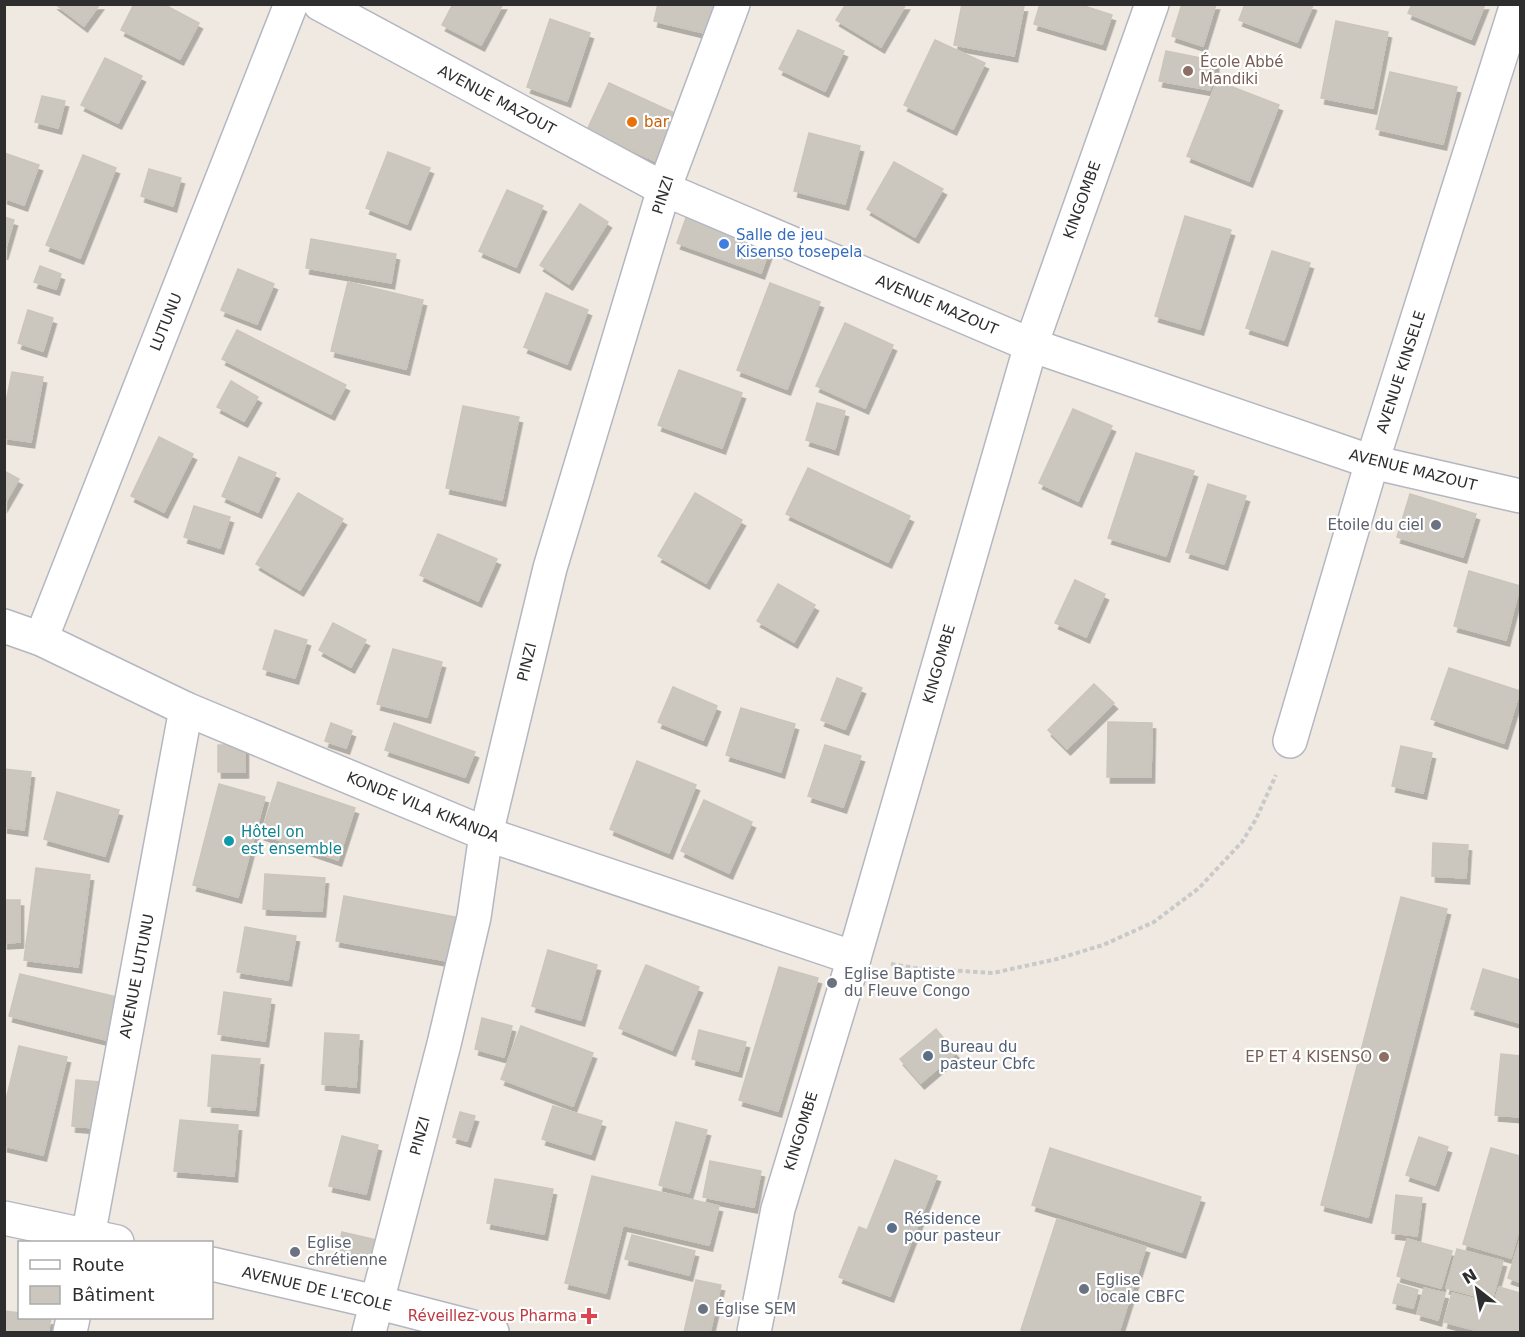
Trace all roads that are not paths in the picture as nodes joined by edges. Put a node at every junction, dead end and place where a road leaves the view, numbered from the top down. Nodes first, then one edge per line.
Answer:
1 (291, 4) edge
2 (320, 4) edge
3 (733, 4) edge
4 (1152, 4) edge
5 (1517, 4) edge
6 (664, 189) junction
7 (1030, 345) junction
8 (1372, 462) junction
9 (1521, 496) edge
10 (4, 626) edge
11 (41, 639) junction
12 (186, 709) junction
13 (1290, 741) road end
14 (486, 834) junction
15 (854, 958) junction
16 (4, 1218) edge
17 (98, 1240) edge
18 (213, 1264) edge
19 (373, 1317) edge
20 (492, 1332) edge
21 (754, 1332) edge

1 - 11 street, LUTUNU
2 - 6 street, AVENUE MAZOUT
3 - 6 street, PINZI
4 - 7 street, KINGOMBE
5 - 8 street, AVENUE KINSELE
6 - 7 street, AVENUE MAZOUT
6 - 14 street, PINZI
7 - 8 street, AVENUE MAZOUT
7 - 15 street, KINGOMBE
8 - 9 street, AVENUE MAZOUT
8 - 13 street, AVENUE KINSELE
10 - 11 street, KONDE VILA KIKANDA
11 - 12 street, KONDE VILA KIKANDA
12 - 14 street, KONDE VILA KIKANDA
12 - 17 street, AVENUE LUTUNU
14 - 15 street, KONDE VILA KIKANDA
14 - 19 street, PINZI
15 - 21 street, KINGOMBE
16 - 17 street
18 - 19 street, AVENUE DE L'ECOLE
19 - 20 street, AVENUE DE L'ECOLE

